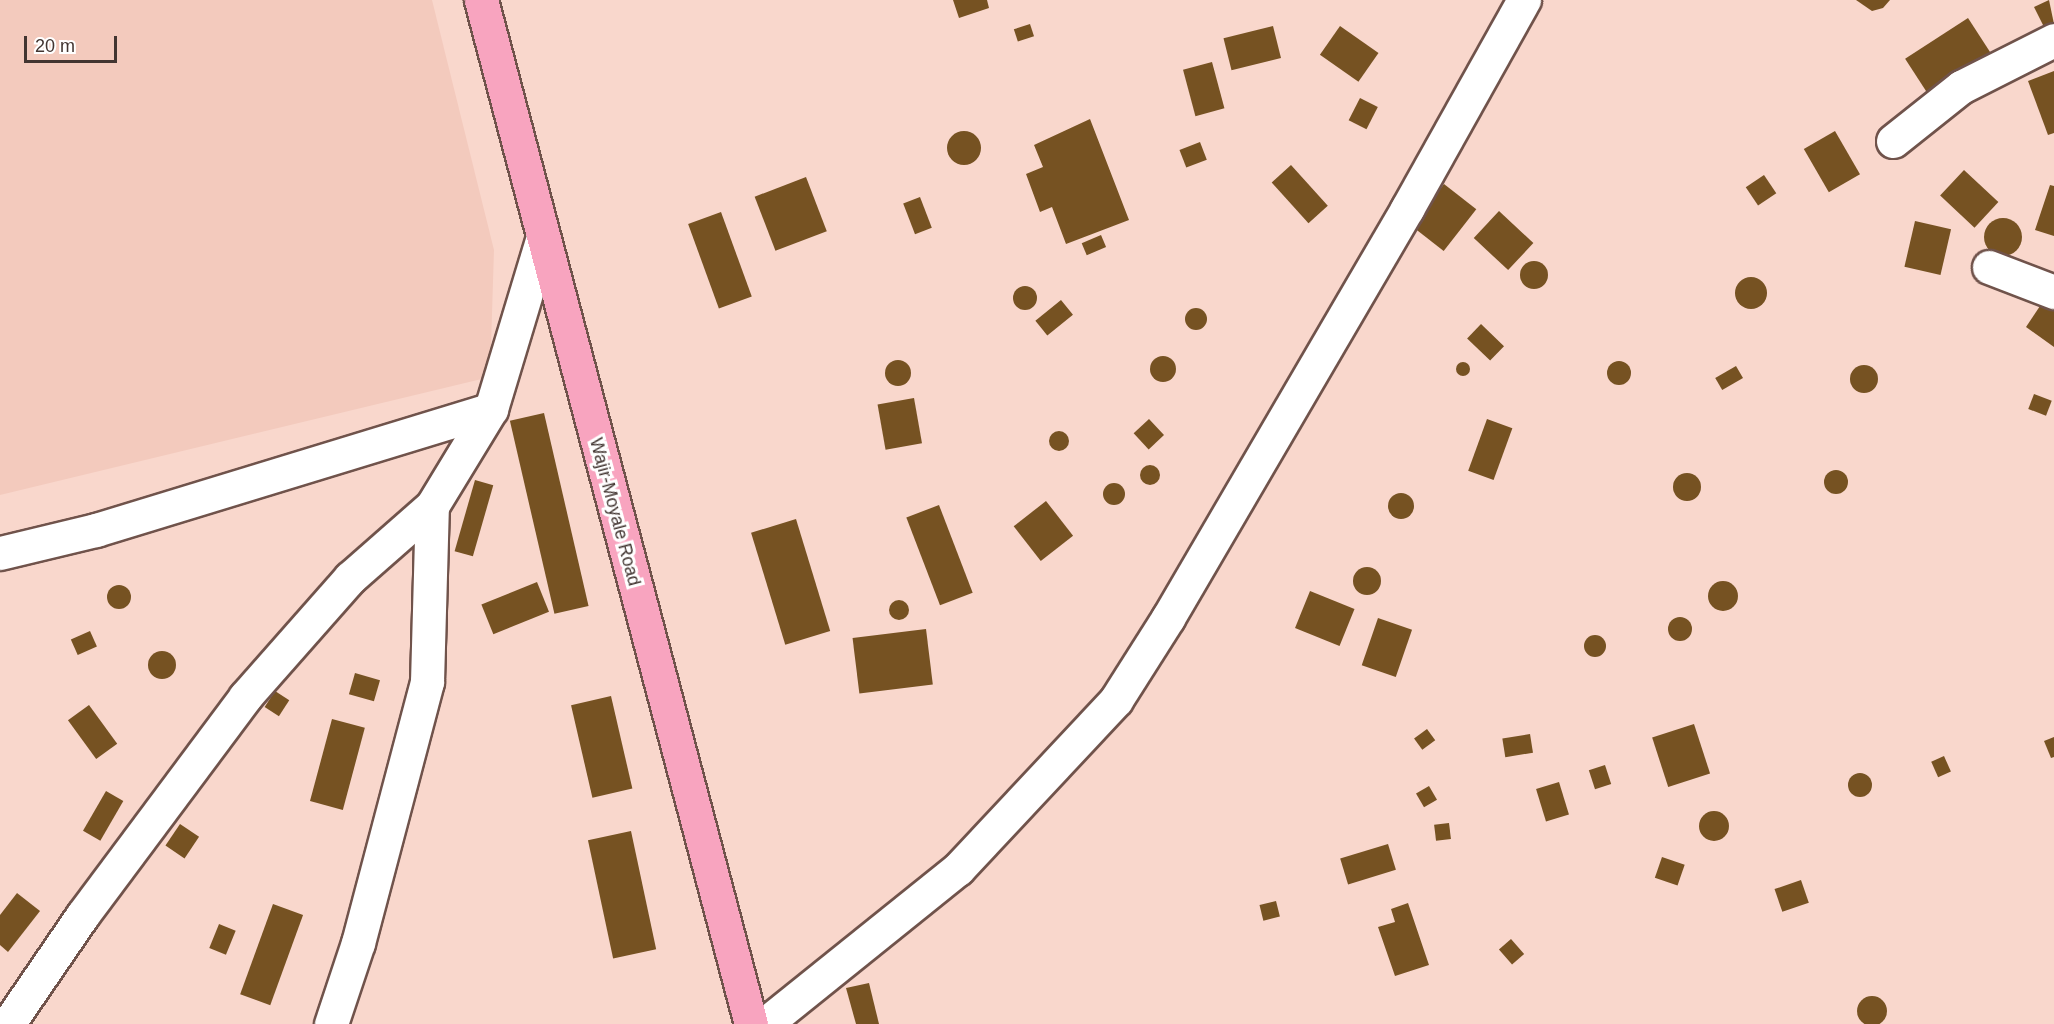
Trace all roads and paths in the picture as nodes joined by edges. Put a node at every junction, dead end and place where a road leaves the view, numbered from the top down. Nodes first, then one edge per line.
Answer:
1 (481, 0) edge
2 (1524, 0) edge
3 (2054, 40) edge
4 (1893, 141) dead end
5 (542, 240) junction
6 (1989, 267) dead end
7 (2052, 286) edge
8 (491, 409) junction
9 (432, 506) junction
10 (0, 553) edge
11 (8, 1024) edge
12 (331, 1024) edge
13 (751, 1024) edge
14 (765, 1024) edge

1 - 5 main road, Wajir-Moyale Road
2 - 14 street
3 - 4 street
5 - 8 street
5 - 13 main road, Wajir-Moyale Road
6 - 7 street
8 - 9 street
8 - 10 street
9 - 11 street
9 - 12 street

